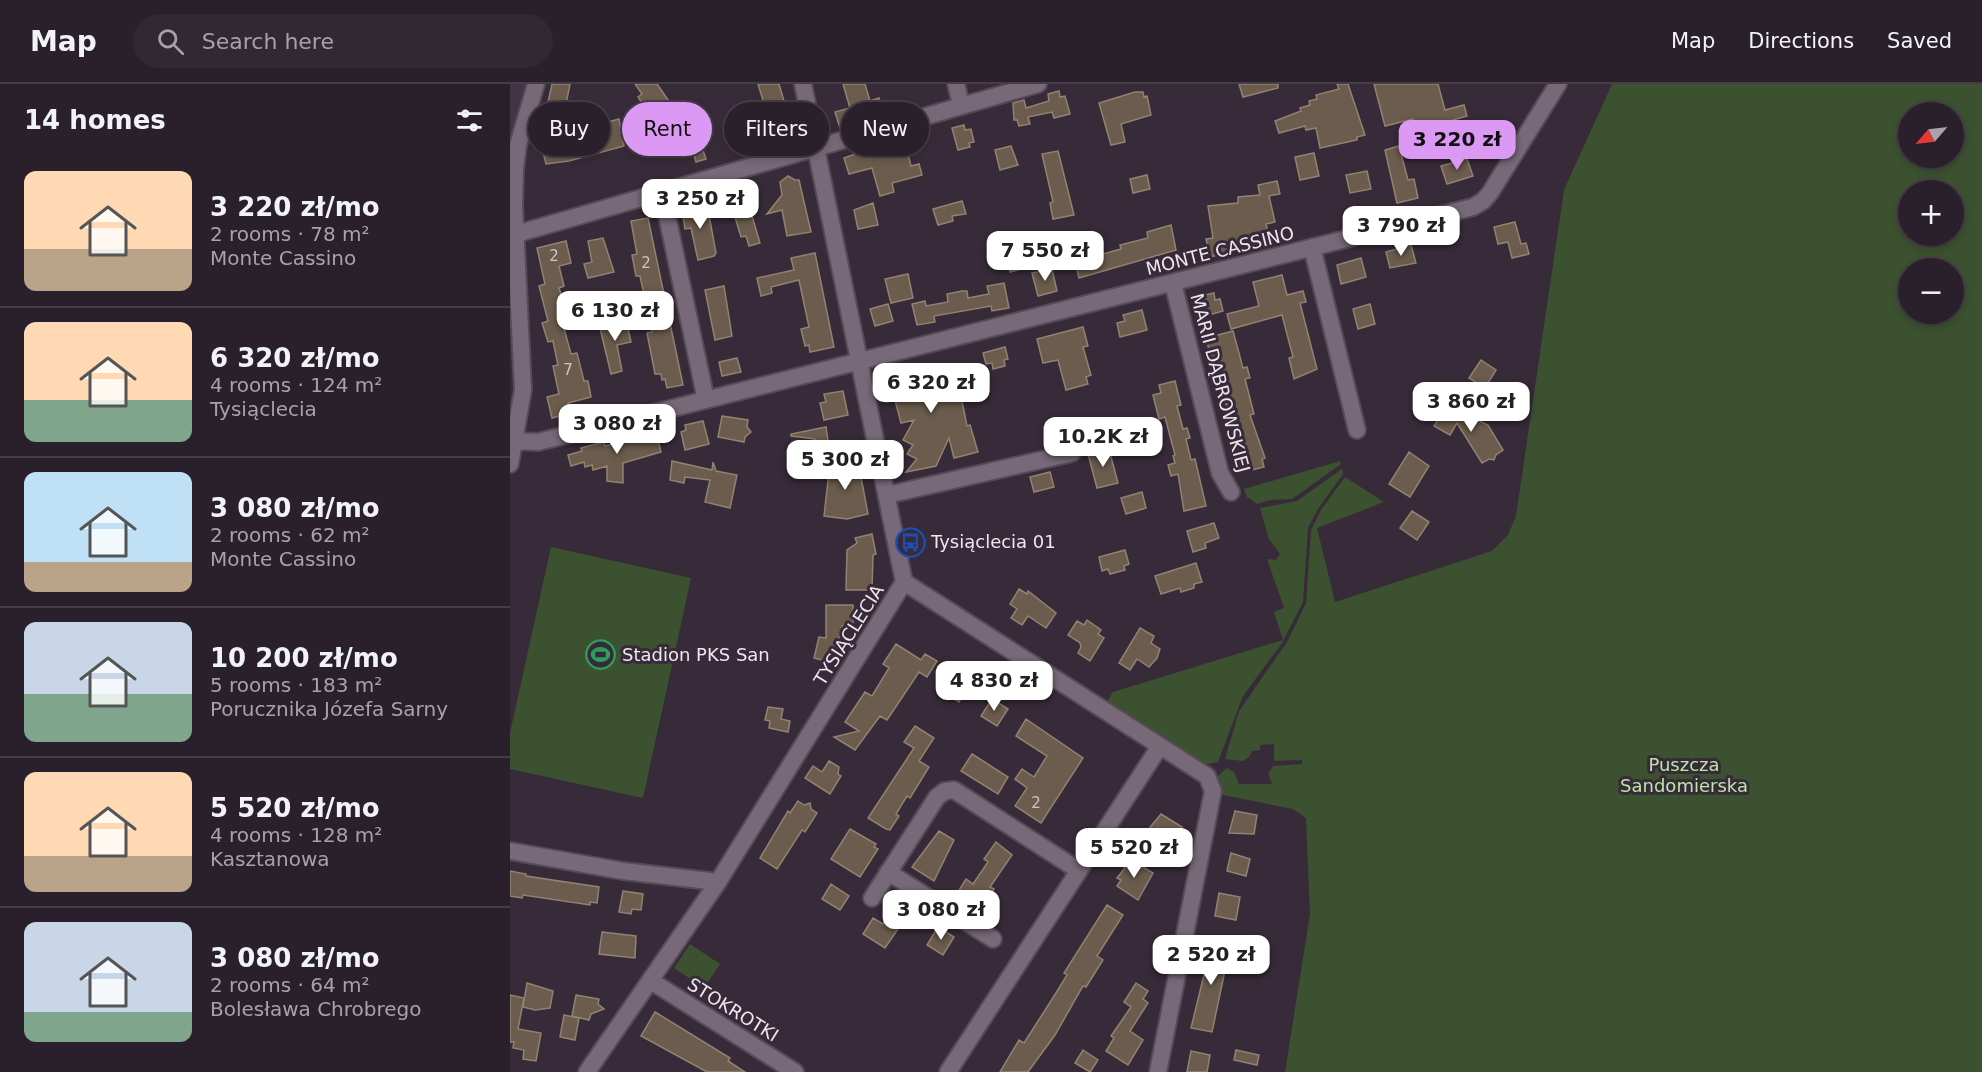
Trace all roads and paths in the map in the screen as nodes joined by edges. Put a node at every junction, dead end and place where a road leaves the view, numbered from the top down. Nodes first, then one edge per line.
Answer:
1 (536, 84) edge
2 (803, 84) edge
3 (956, 84) edge
4 (1038, 84) edge
5 (1558, 84) edge
6 (807, 102) edge
7 (961, 105) junction
8 (829, 143) edge
9 (785, 156) edge
10 (818, 156) edge
11 (662, 192) junction
12 (516, 234) junction
13 (1312, 248) junction
14 (1173, 284) junction
15 (860, 362) junction
16 (706, 400) junction
17 (1357, 430) dead end
18 (515, 441) junction
19 (1072, 453) dead end
20 (510, 464) edge
21 (1230, 492) dead end
22 (887, 495) junction
23 (904, 582) junction
24 (1160, 746) junction
25 (510, 851) edge
26 (1078, 870) junction
27 (888, 872) junction
28 (718, 882) junction
29 (872, 898) dead end
30 (993, 939) dead end
31 (651, 981) junction
32 (587, 1072) edge
33 (795, 1072) edge
34 (948, 1072) edge
35 (1158, 1072) edge

1 - 12 street
2 - 6 street, TYSIĄCLECIA
3 - 7 street
4 - 7 street
5 - 13 street, MONTE CASSINO
7 - 8 street
9 - 11 street
10 - 15 street, TYSIĄCLECIA
11 - 12 street
11 - 16 street
12 - 18 street
13 - 14 street, MONTE CASSINO
13 - 17 street
14 - 15 street, MONTE CASSINO
14 - 21 street, MARII DĄBROWSKIEJ
15 - 16 street, MONTE CASSINO
15 - 22 street, TYSIĄCLECIA
16 - 18 street, MONTE CASSINO
18 - 20 street
19 - 22 street
22 - 23 street, TYSIĄCLECIA
23 - 24 street
23 - 28 street, TYSIĄCLECIA
24 - 26 street
24 - 35 street
25 - 28 street
26 - 27 street
26 - 34 street
27 - 29 street
27 - 30 street
28 - 31 street, TYSIĄCLECIA
31 - 32 street, TYSIĄCLECIA
31 - 33 street, STOKROTKI

